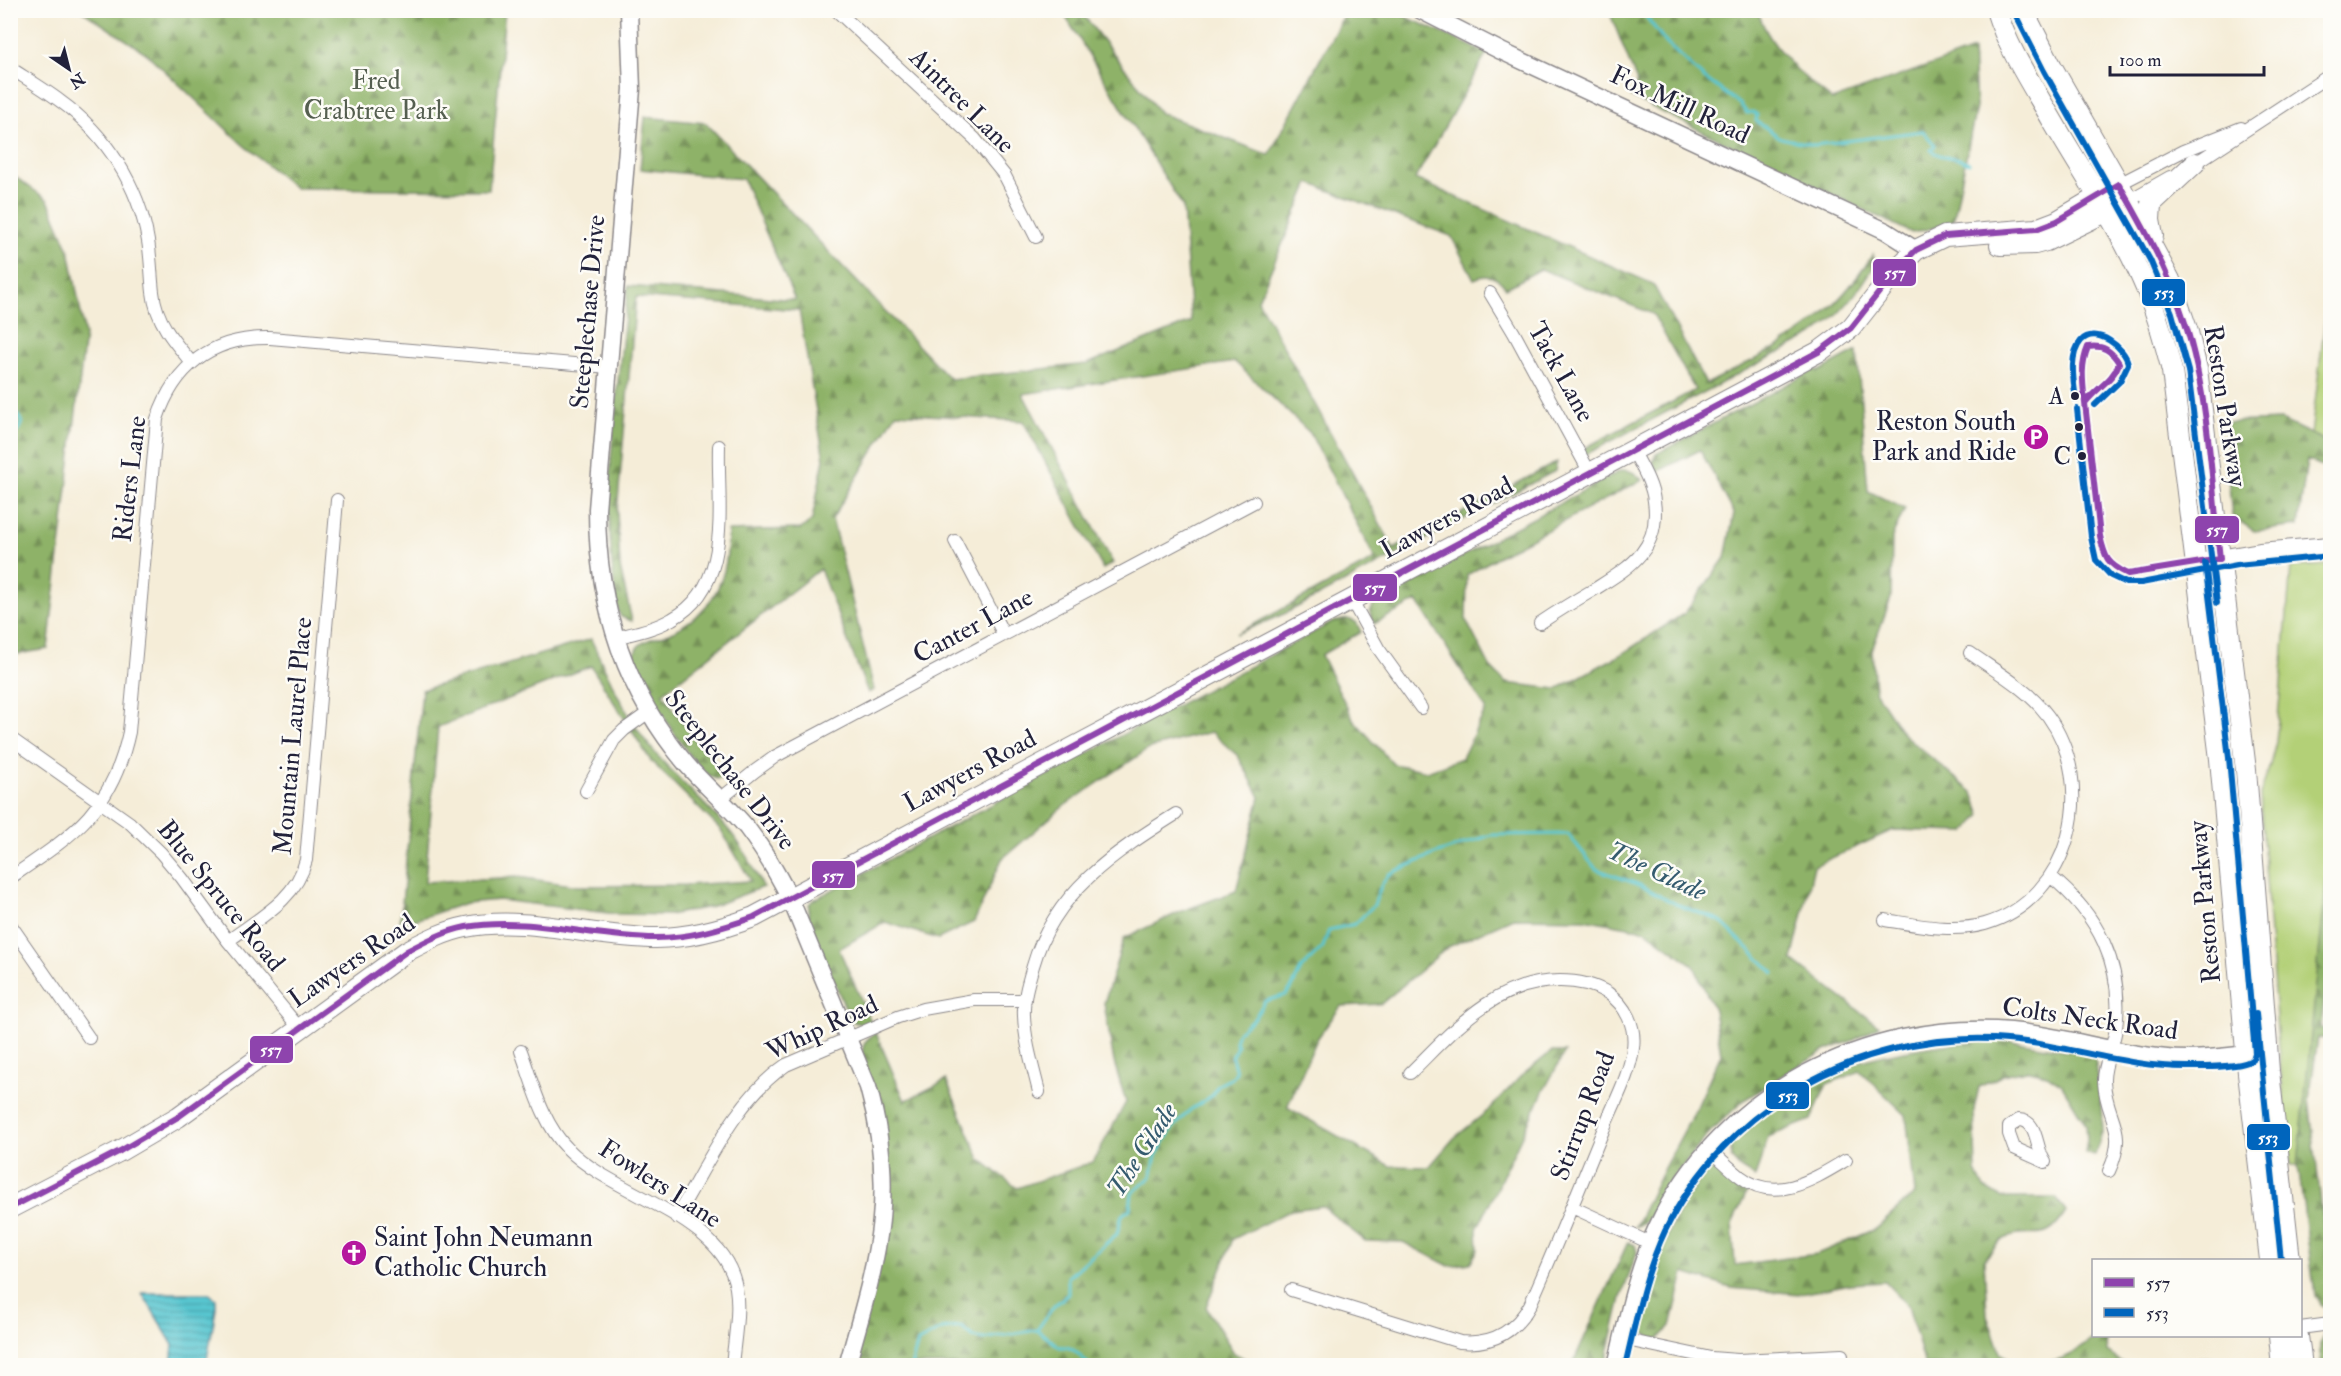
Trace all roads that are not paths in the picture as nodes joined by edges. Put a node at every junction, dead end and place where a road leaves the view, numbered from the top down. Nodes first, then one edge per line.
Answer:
1 (629, 10) edge
2 (836, 10) edge
3 (1420, 10) edge
4 (1996, 10) edge
5 (2023, 10) edge
6 (2175, 10) edge
7 (2201, 10) edge
8 (10, 68) edge
9 (2331, 75) edge
10 (2259, 122) junction
11 (2195, 163) junction
12 (2124, 192) junction
13 (2101, 204) junction
14 (1036, 237) dead end
15 (1916, 250) junction
16 (2158, 256) junction
17 (1490, 293) dead end
18 (192, 363) junction
19 (609, 367) junction
20 (719, 446) dead end
21 (1633, 450) junction
22 (1590, 472) junction
23 (337, 500) dead end
24 (1254, 502) dead end
25 (955, 541) dead end
26 (2331, 547) edge
27 (2220, 559) junction
28 (2196, 564) junction
29 (1351, 599) junction
30 (1540, 623) dead end
31 (1004, 634) junction
32 (615, 638) junction
33 (1970, 653) dead end
34 (1421, 708) dead end
35 (649, 712) junction
36 (10, 738) edge
37 (586, 791) dead end
38 (719, 800) junction
39 (100, 801) junction
40 (1176, 814) dead end
41 (2050, 876) junction
42 (10, 878) edge
43 (790, 898) junction
44 (1885, 920) dead end
45 (10, 924) edge
46 (228, 941) junction
47 (1025, 1000) junction
48 (300, 1029) junction
49 (89, 1038) dead end
50 (850, 1038) junction
51 (2112, 1049) junction
52 (521, 1051) dead end
53 (2268, 1052) junction
54 (2246, 1054) junction
55 (1410, 1072) dead end
56 (1039, 1092) dead end
57 (1709, 1149) junction
58 (1846, 1160) dead end
59 (2109, 1171) dead end
60 (1572, 1207) junction
61 (10, 1208) edge
62 (676, 1217) junction
63 (1650, 1243) junction
64 (2270, 1259) edge
65 (2290, 1259) edge
66 (1291, 1290) dead end
67 (2331, 1324) edge
68 (2302, 1328) edge
69 (2278, 1337) edge
70 (2298, 1337) edge
71 (1622, 1339) junction
72 (1842, 1354) dead end
73 (732, 1365) edge
74 (847, 1365) edge
75 (1616, 1365) edge
76 (2282, 1365) edge
77 (2302, 1365) edge

1 - 19 street, Steeplechase Drive
2 - 14 street, Aintree Lane
3 - 15 street, Fox Mill Road
4 - 13 main road
5 - 12 main road
6 - 7 street
8 - 18 street
9 - 10 street
10 - 11 street
10 - 12 street
11 - 12 street
11 - 16 main road
12 - 13 main road
12 - 16 main road, Reston Parkway
13 - 15 main road
13 - 28 main road, Reston Parkway
15 - 21 main road, Lawyers Road
16 - 27 main road, Reston Parkway
17 - 22 street, Tack Lane
18 - 19 street, Riders Lane
18 - 39 street, Riders Lane
19 - 32 street, Steeplechase Drive
20 - 32 street
21 - 22 main road, Lawyers Road
21 - 30 street
22 - 29 main road, Lawyers Road
23 - 46 street, Mountain Laurel Place
24 - 31 street, Canter Lane
25 - 31 street
26 - 27 main road
27 - 28 main road
27 - 53 main road, Reston Parkway
28 - 54 main road, Reston Parkway
29 - 34 street
29 - 43 main road, Lawyers Road
31 - 38 street, Canter Lane
32 - 35 street, Steeplechase Drive
33 - 41 street
35 - 37 street
35 - 38 street, Steeplechase Drive
36 - 39 street, Blue Spruce Road
38 - 43 street, Steeplechase Drive
39 - 42 street, Riders Lane
39 - 46 street, Blue Spruce Road
40 - 47 street
41 - 44 street
41 - 51 street
43 - 48 main road, Lawyers Road
43 - 50 street, Steeplechase Drive
45 - 49 street
46 - 48 street, Blue Spruce Road
47 - 50 street, Whip Road
47 - 56 street
48 - 61 main road, Lawyers Road
50 - 62 street, Whip Road
50 - 74 street, Steeplechase Drive
51 - 54 street, Colts Neck Road
51 - 57 street, Colts Neck Road
51 - 59 street
52 - 62 street, Fowlers Lane
53 - 54 street, Colts Neck Road
53 - 65 main road, Reston Parkway
54 - 64 main road, Reston Parkway
55 - 60 street, Stirrup Road
57 - 58 street
57 - 63 street, Colts Neck Road
60 - 63 street, Stirrup Road
60 - 66 street, Stirrup Road
62 - 73 street, Fowlers Lane
63 - 71 street, Colts Neck Road
67 - 68 street
69 - 76 main road
70 - 77 main road
71 - 72 street
71 - 75 street, Colts Neck Road

